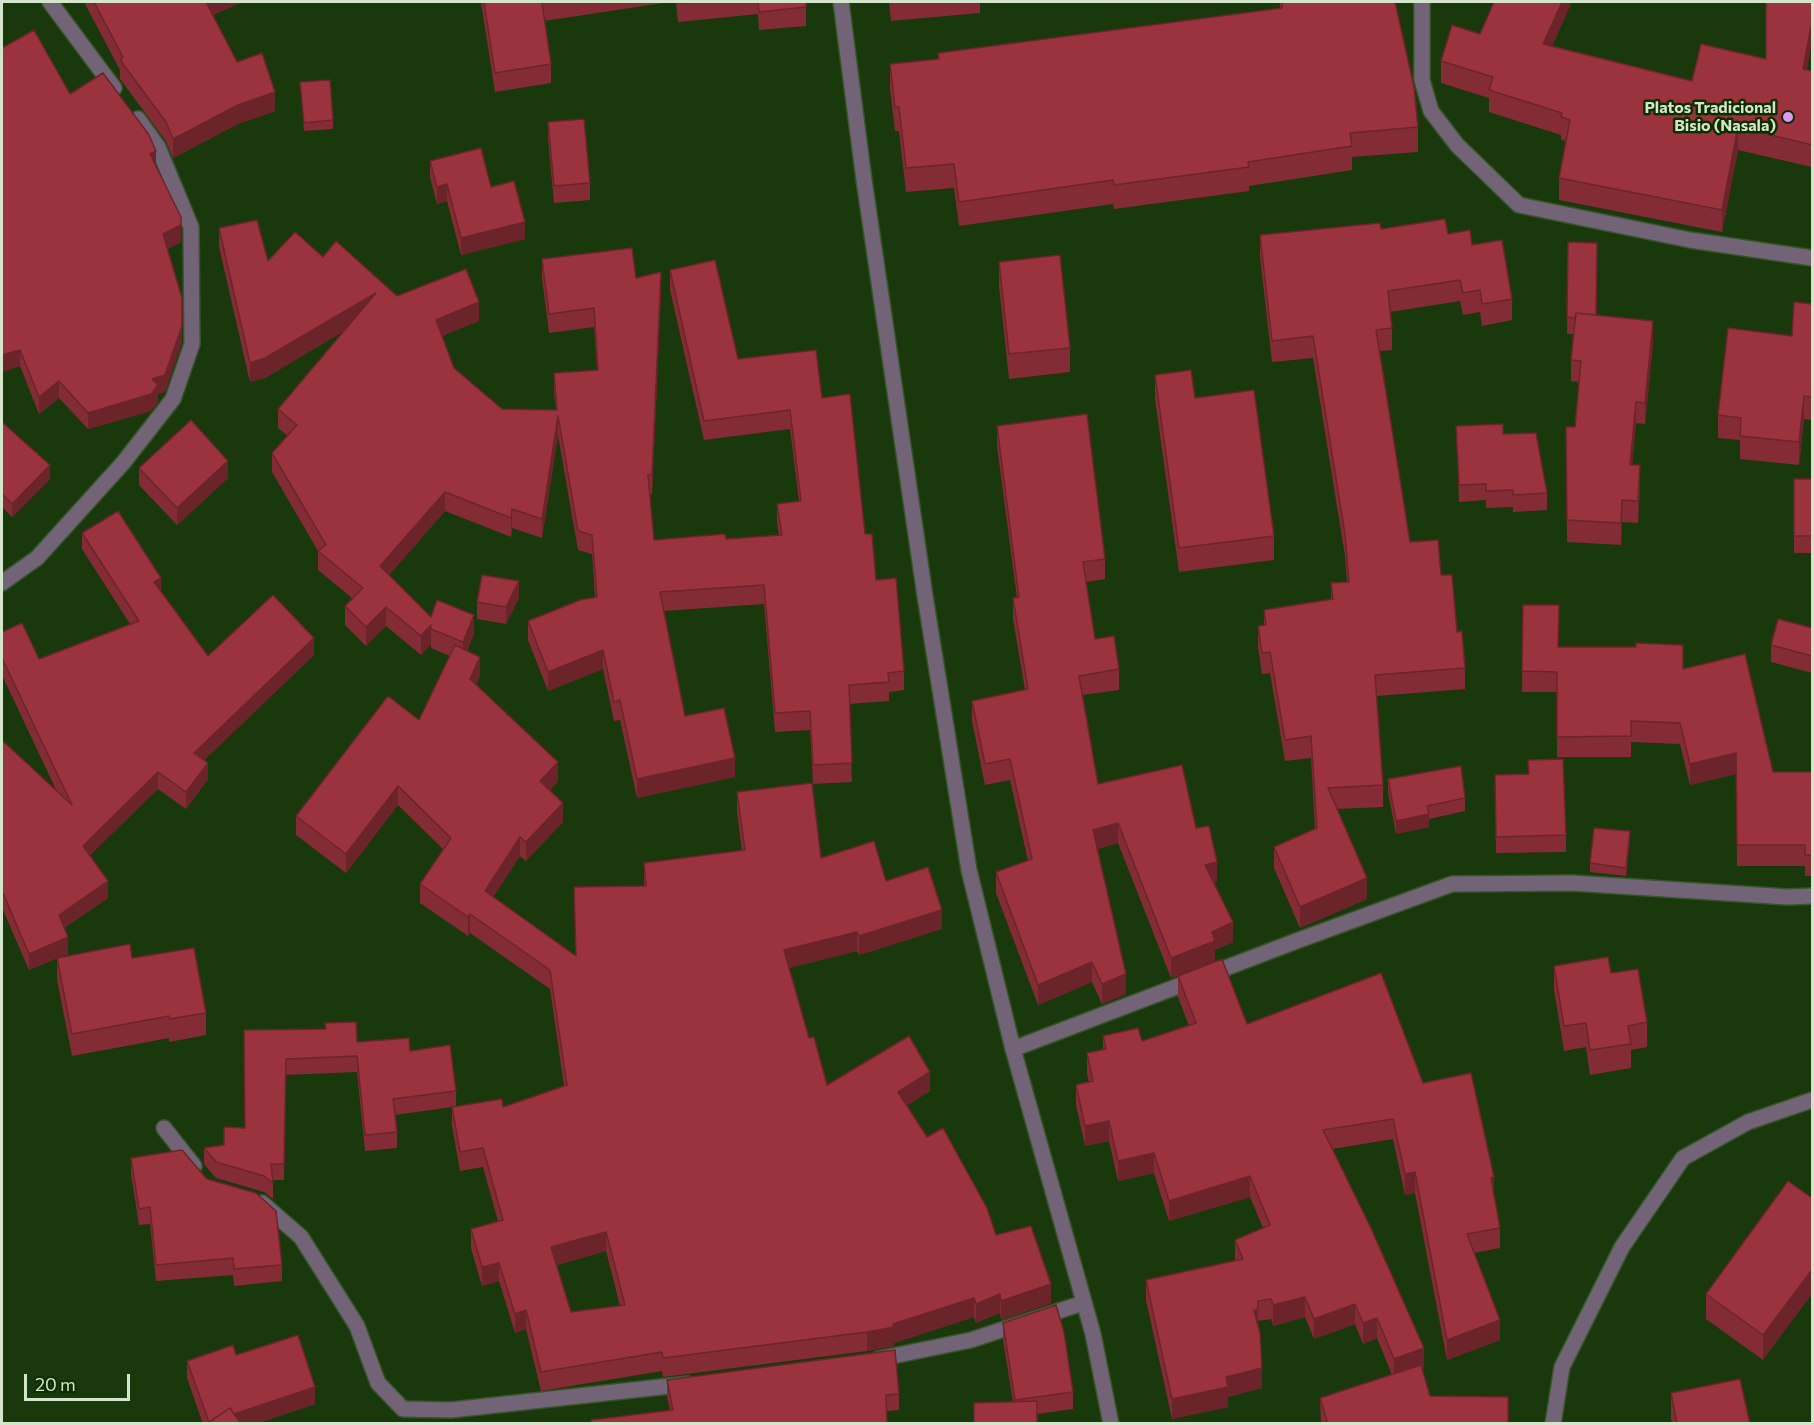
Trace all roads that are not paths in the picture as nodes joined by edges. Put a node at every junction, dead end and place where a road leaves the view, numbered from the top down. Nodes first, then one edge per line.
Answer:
1 (50, 2) edge
2 (841, 2) edge
3 (1422, 2) edge
4 (1812, 258) edge
5 (2, 583) edge
6 (1812, 896) edge
7 (1013, 1049) junction
8 (1812, 1100) edge
9 (164, 1128) dead end
10 (203, 1179) edge
11 (250, 1198) edge
12 (1083, 1303) junction
13 (858, 1362) edge
14 (706, 1382) edge
15 (1111, 1424) edge
16 (1553, 1424) edge

1 - 5 street
2 - 7 street
3 - 4 street
6 - 7 street
7 - 12 street
8 - 16 street
9 - 10 street
11 - 14 street
12 - 13 street
12 - 15 street

